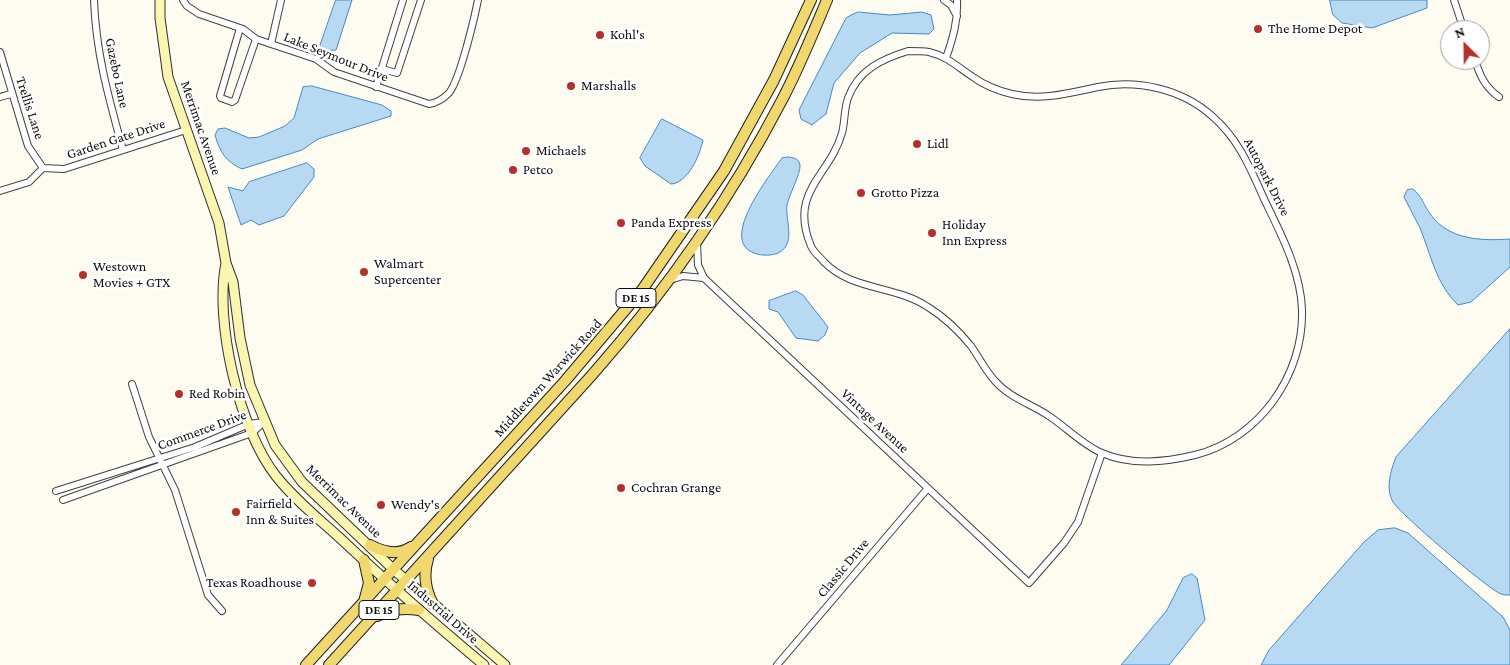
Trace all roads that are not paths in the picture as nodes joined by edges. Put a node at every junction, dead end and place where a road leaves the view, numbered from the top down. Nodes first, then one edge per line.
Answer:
1 (94, 0) edge
2 (160, 0) edge
3 (183, 0) edge
4 (281, 0) edge
5 (403, 0) edge
6 (420, 0) edge
7 (478, 0) edge
8 (828, 0) edge
9 (944, 0) edge
10 (1454, 0) edge
11 (811, 1) edge
12 (958, 1) edge
13 (958, 17) junction
14 (1461, 20) edge
15 (240, 28) junction
16 (256, 39) junction
17 (271, 44) junction
18 (0, 52) edge
19 (946, 58) junction
20 (382, 69) junction
21 (1478, 70) edge
22 (376, 87) junction
23 (10, 94) junction
24 (0, 97) edge
25 (1499, 97) dead end
26 (186, 130) junction
27 (123, 150) junction
28 (42, 168) junction
29 (0, 191) edge
30 (697, 242) junction
31 (226, 262) junction
32 (704, 278) junction
33 (669, 280) junction
34 (132, 384) dead end
35 (264, 422) junction
36 (249, 424) junction
37 (252, 433) junction
38 (1102, 453) junction
39 (160, 458) junction
40 (164, 466) junction
41 (928, 488) junction
42 (56, 491) dead end
43 (63, 500) dead end
44 (418, 542) junction
45 (370, 545) junction
46 (429, 555) junction
47 (364, 560) junction
48 (393, 569) junction
49 (385, 579) junction
50 (406, 580) junction
51 (396, 591) junction
52 (364, 602) junction
53 (433, 604) junction
54 (419, 610) junction
55 (222, 611) dead end
56 (370, 620) junction
57 (306, 665) edge
58 (329, 665) edge
59 (484, 665) edge
60 (505, 665) edge
61 (777, 665) edge

1 - 27 street, Gazebo Lane
2 - 26 street, Merrimac Avenue
3 - 15 street, Lake Seymour Drive
4 - 17 street
5 - 20 street
6 - 20 street
7 - 22 street, Lake Seymour Drive
8 - 30 main road, DE 15
9 - 13 street
10 - 14 street
11 - 44 main road, Middletown Warwick Road / DE 15
12 - 13 street
13 - 19 street
15 - 16 street, Lake Seymour Drive
15 - 16 street
16 - 17 street, Lake Seymour Drive
17 - 22 street, Lake Seymour Drive
18 - 23 street, Trellis Lane
19 - 38 street, Autopark Drive
19 - 38 street, Autopark Drive
20 - 22 street
21 - 25 street
23 - 24 street
23 - 28 street, Trellis Lane
26 - 27 street, Garden Gate Drive
26 - 31 street, Merrimac Avenue
27 - 28 street, Garden Gate Drive
28 - 29 street
30 - 32 street
30 - 33 main road, DE 15
31 - 35 street, Merrimac Avenue
31 - 36 street, Merrimac Avenue
32 - 33 street
32 - 41 street, Vintage Avenue
33 - 46 main road, DE 15
34 - 39 street
35 - 36 street, Commerce Drive
35 - 37 street, Commerce Drive
35 - 45 street, Merrimac Avenue
36 - 37 street, Merrimac Avenue
36 - 39 street, Commerce Drive
37 - 40 street, Commerce Drive
37 - 47 street, Merrimac Avenue
38 - 41 street, Vintage Avenue
39 - 40 street
39 - 42 street, Commerce Drive
40 - 43 street, Commerce Drive
40 - 55 street
41 - 61 street, Classic Drive
44 - 45 main road
44 - 48 main road, Middletown Warwick Road / DE 15
45 - 48 street, Merrimac Avenue
46 - 50 main road, DE 15
46 - 53 main road
47 - 49 street, Merrimac Avenue
47 - 52 main road
48 - 49 main road, Middletown Warwick Road / DE 15
48 - 50 street, Merrimac Avenue
49 - 51 street, Industrial Drive
49 - 52 main road, Middletown Warwick Road / DE 15
50 - 51 main road, DE 15
50 - 53 street, Industrial Drive
51 - 54 street, Industrial Drive
51 - 56 main road, DE 15
52 - 57 main road, Middletown Warwick Road / DE 15
53 - 60 street, Industrial Drive
54 - 56 main road
54 - 59 street, Industrial Drive
56 - 58 main road, DE 15

